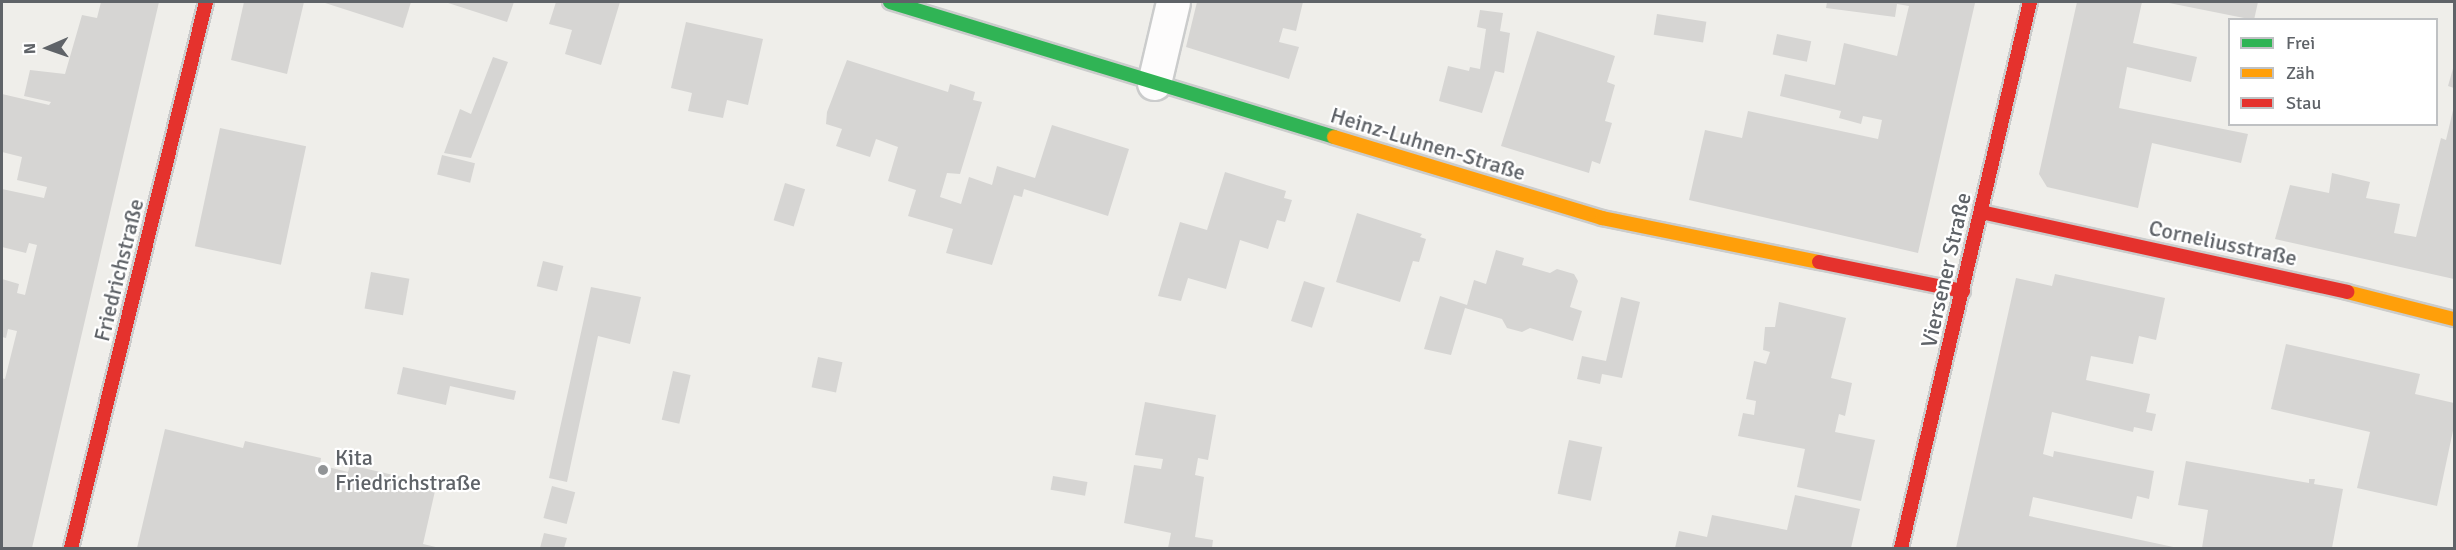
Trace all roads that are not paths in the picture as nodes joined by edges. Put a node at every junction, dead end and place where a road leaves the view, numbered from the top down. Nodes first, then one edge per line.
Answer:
1 (206, 2) edge
2 (890, 2) edge
3 (1173, 2) edge
4 (2030, 2) edge
5 (1154, 83) junction
6 (1981, 212) junction
7 (1963, 291) junction
8 (2454, 319) edge
9 (71, 549) edge
10 (1901, 549) edge

1 - 9 street, Friedrichstraße
2 - 5 street, Heinz-Luhnen-Straße
3 - 5 street
4 - 6 street, Viersener Straße
5 - 7 street, Heinz-Luhnen-Straße
6 - 7 street, Viersener Straße
6 - 8 street, Corneliusstraße
7 - 10 street, Viersener Straße

